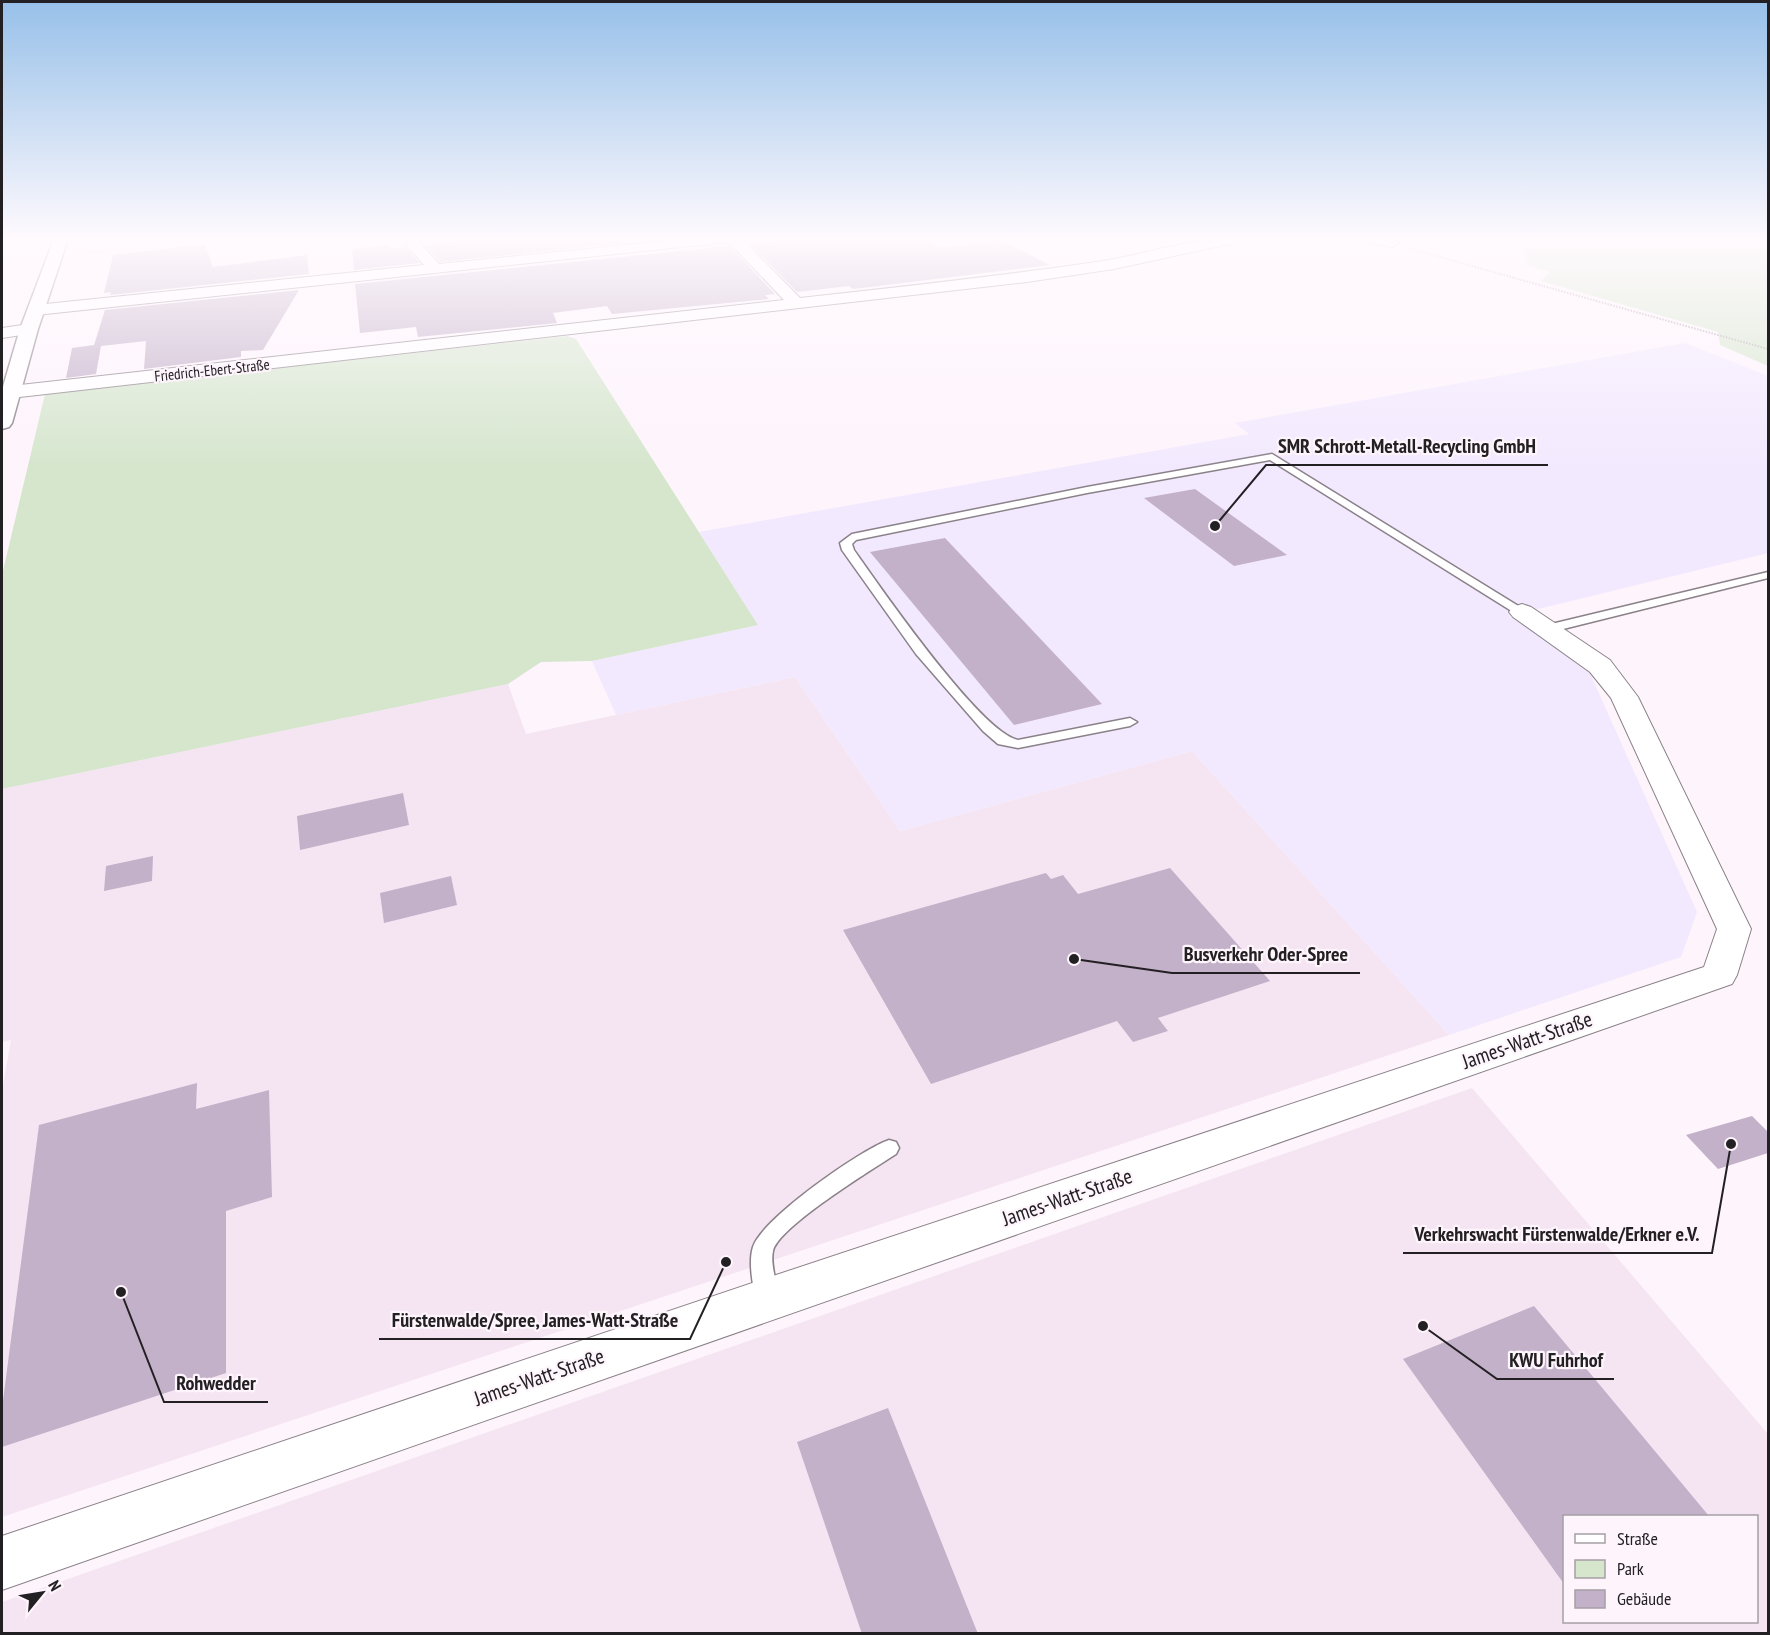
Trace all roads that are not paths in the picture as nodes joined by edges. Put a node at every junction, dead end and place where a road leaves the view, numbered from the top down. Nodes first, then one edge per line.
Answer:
1 (34, 315) edge
2 (689, 315) edge
3 (29, 329) junction
4 (2, 333) edge
5 (11, 393) junction
6 (2, 423) edge
7 (1768, 575) edge
8 (1535, 621) junction
9 (1130, 722) dead end
10 (889, 1148) dead end
11 (767, 1299) junction
12 (2, 1563) edge

1 - 3 street
2 - 5 street, Friedrich-Ebert-Straße
3 - 4 street
3 - 5 street
5 - 6 street
7 - 8 lane
8 - 9 lane
8 - 11 street, James-Watt-Straße
10 - 11 lane
11 - 12 street, James-Watt-Straße

